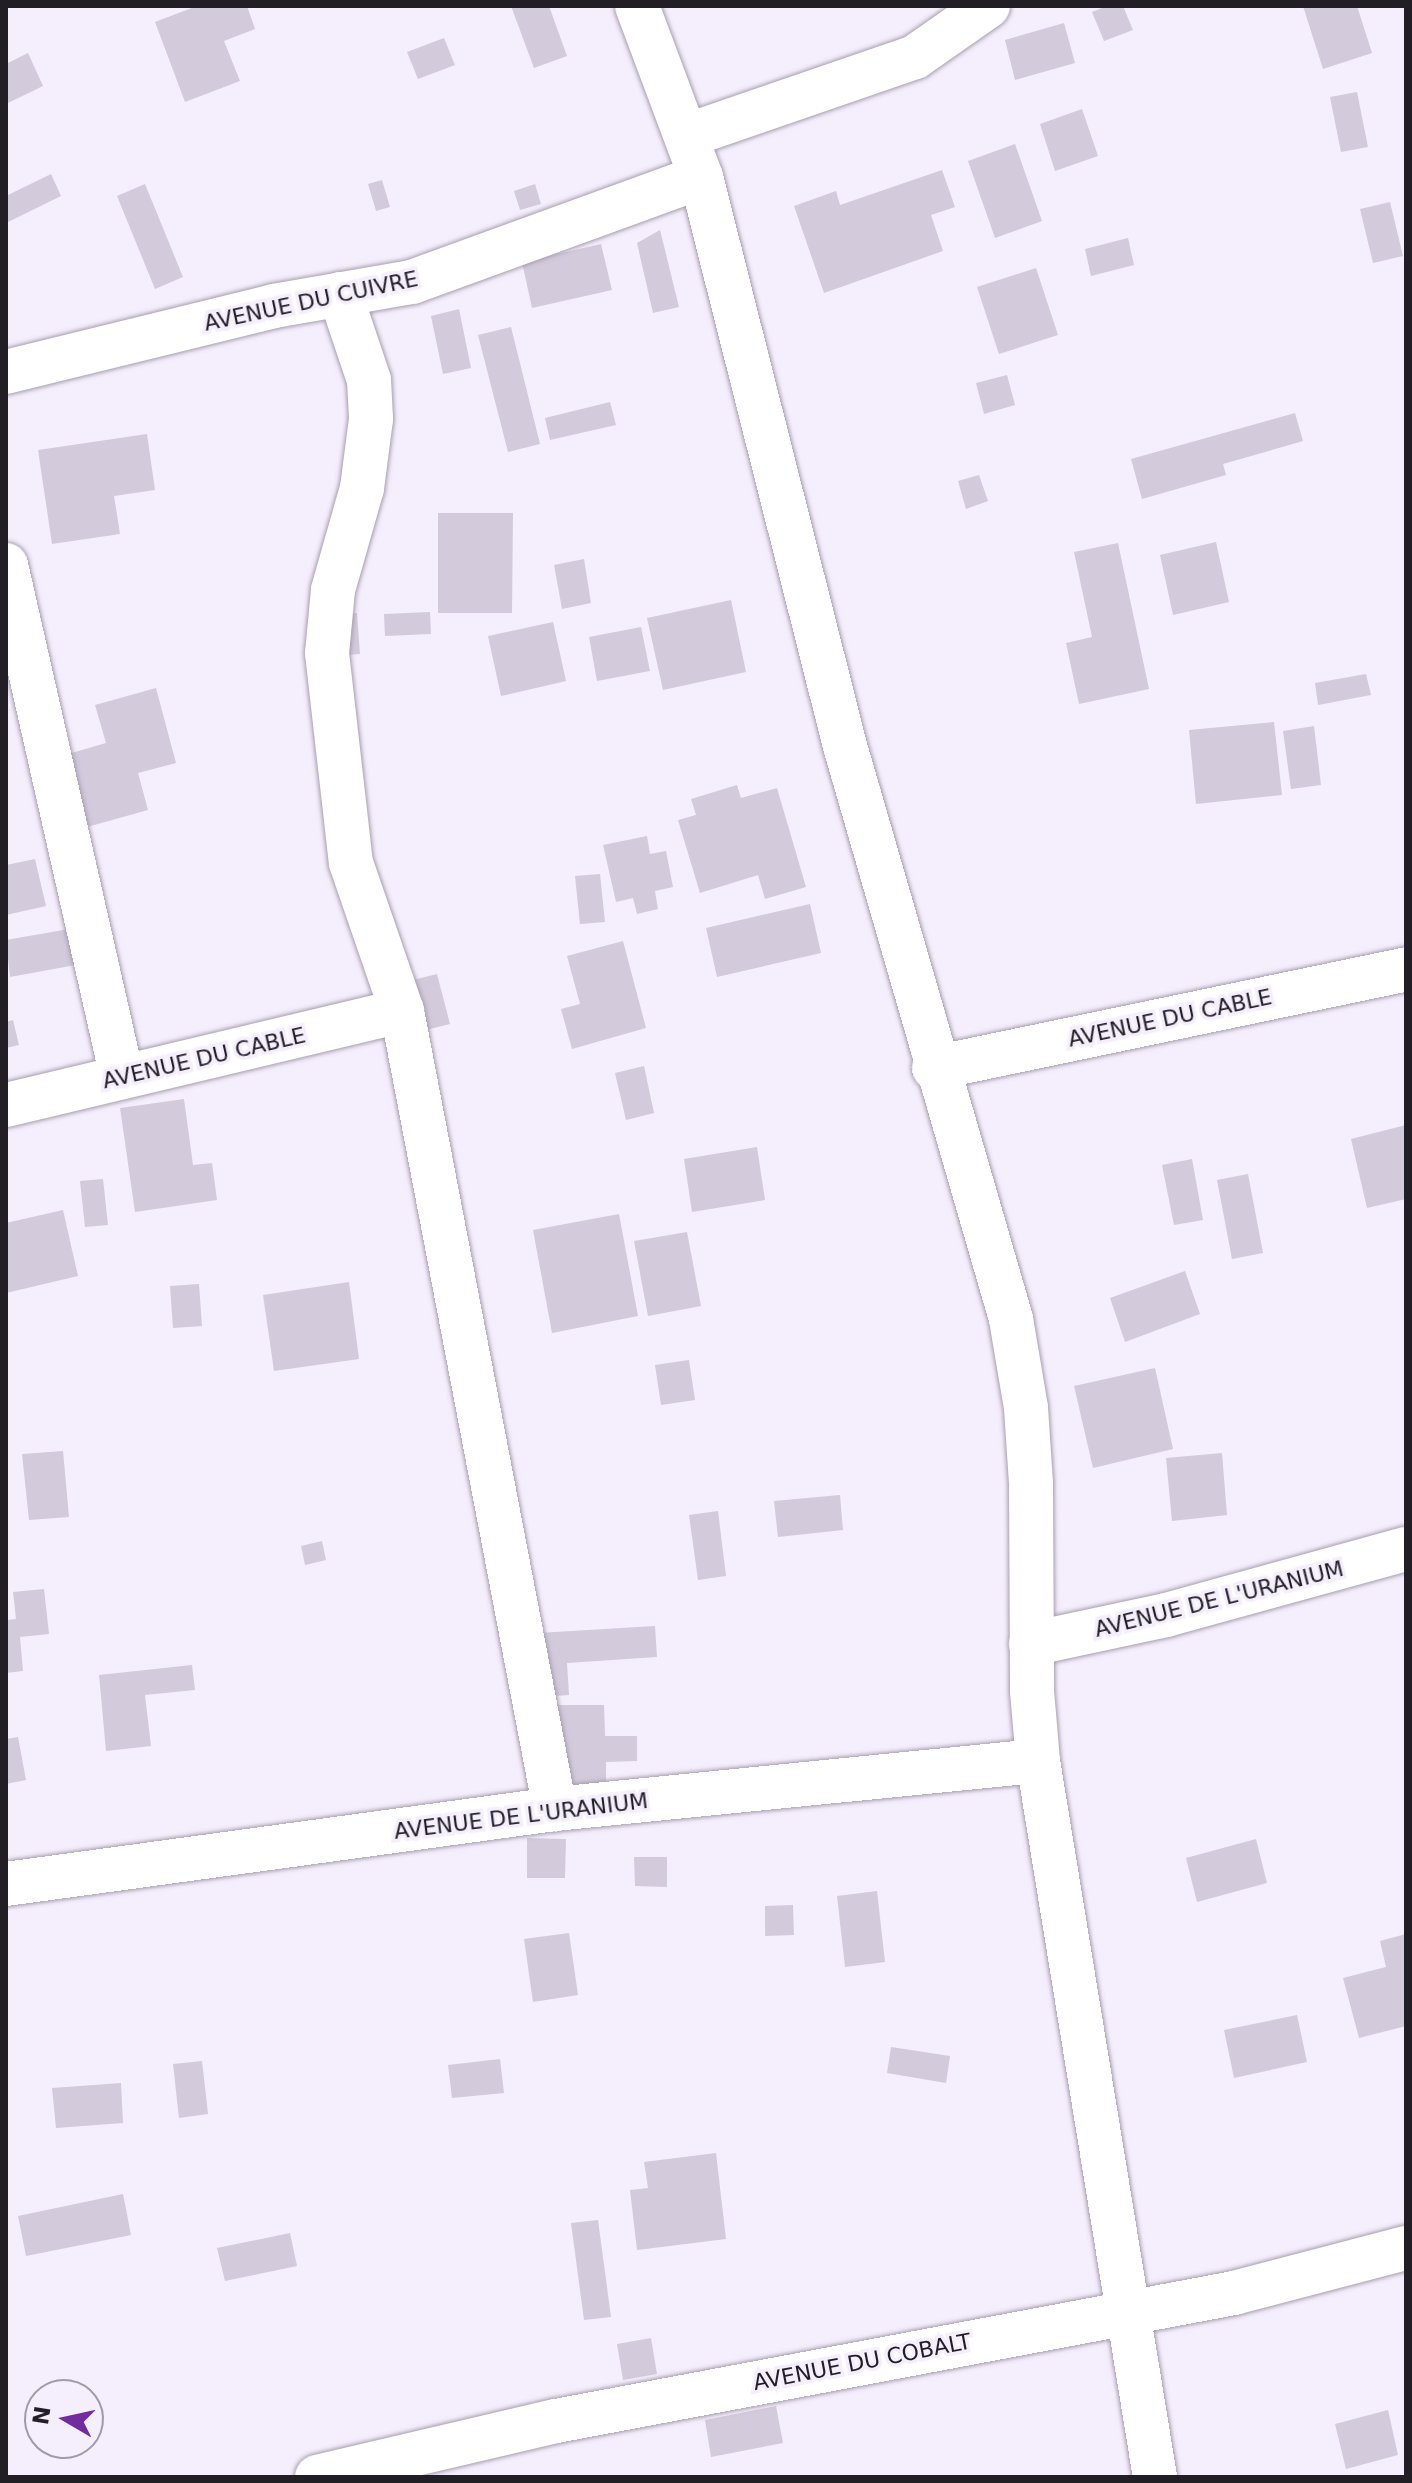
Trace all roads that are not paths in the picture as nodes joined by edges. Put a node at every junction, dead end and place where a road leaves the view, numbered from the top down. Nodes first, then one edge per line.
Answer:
1 (637, 6) edge
2 (988, 6) edge
3 (686, 136) junction
4 (701, 177) junction
5 (340, 294) junction
6 (6, 372) edge
7 (6, 565) edge
8 (1406, 969) edge
9 (402, 1011) junction
10 (934, 1068) junction
11 (122, 1077) junction
12 (6, 1105) edge
13 (1406, 1549) edge
14 (1031, 1644) junction
15 (1038, 1761) junction
16 (555, 1809) junction
17 (6, 1884) edge
18 (1406, 2248) edge
19 (1128, 2309) junction
20 (317, 2477) edge
21 (1155, 2477) edge

1 - 3 street
2 - 3 street
3 - 4 street
4 - 5 street, AVENUE DU CUIVRE
4 - 10 street
5 - 6 street, AVENUE DU CUIVRE
5 - 9 street
7 - 11 street
8 - 10 street, AVENUE DU CABLE
9 - 11 street, AVENUE DU CABLE
9 - 16 street
10 - 14 street
11 - 12 street, AVENUE DU CABLE
13 - 14 street, AVENUE DE L'URANIUM
14 - 15 street
15 - 16 street, AVENUE DE L'URANIUM
15 - 19 street
16 - 17 street, AVENUE DE L'URANIUM
18 - 19 street, AVENUE DU COBALT
19 - 20 street, AVENUE DU COBALT
19 - 21 street

